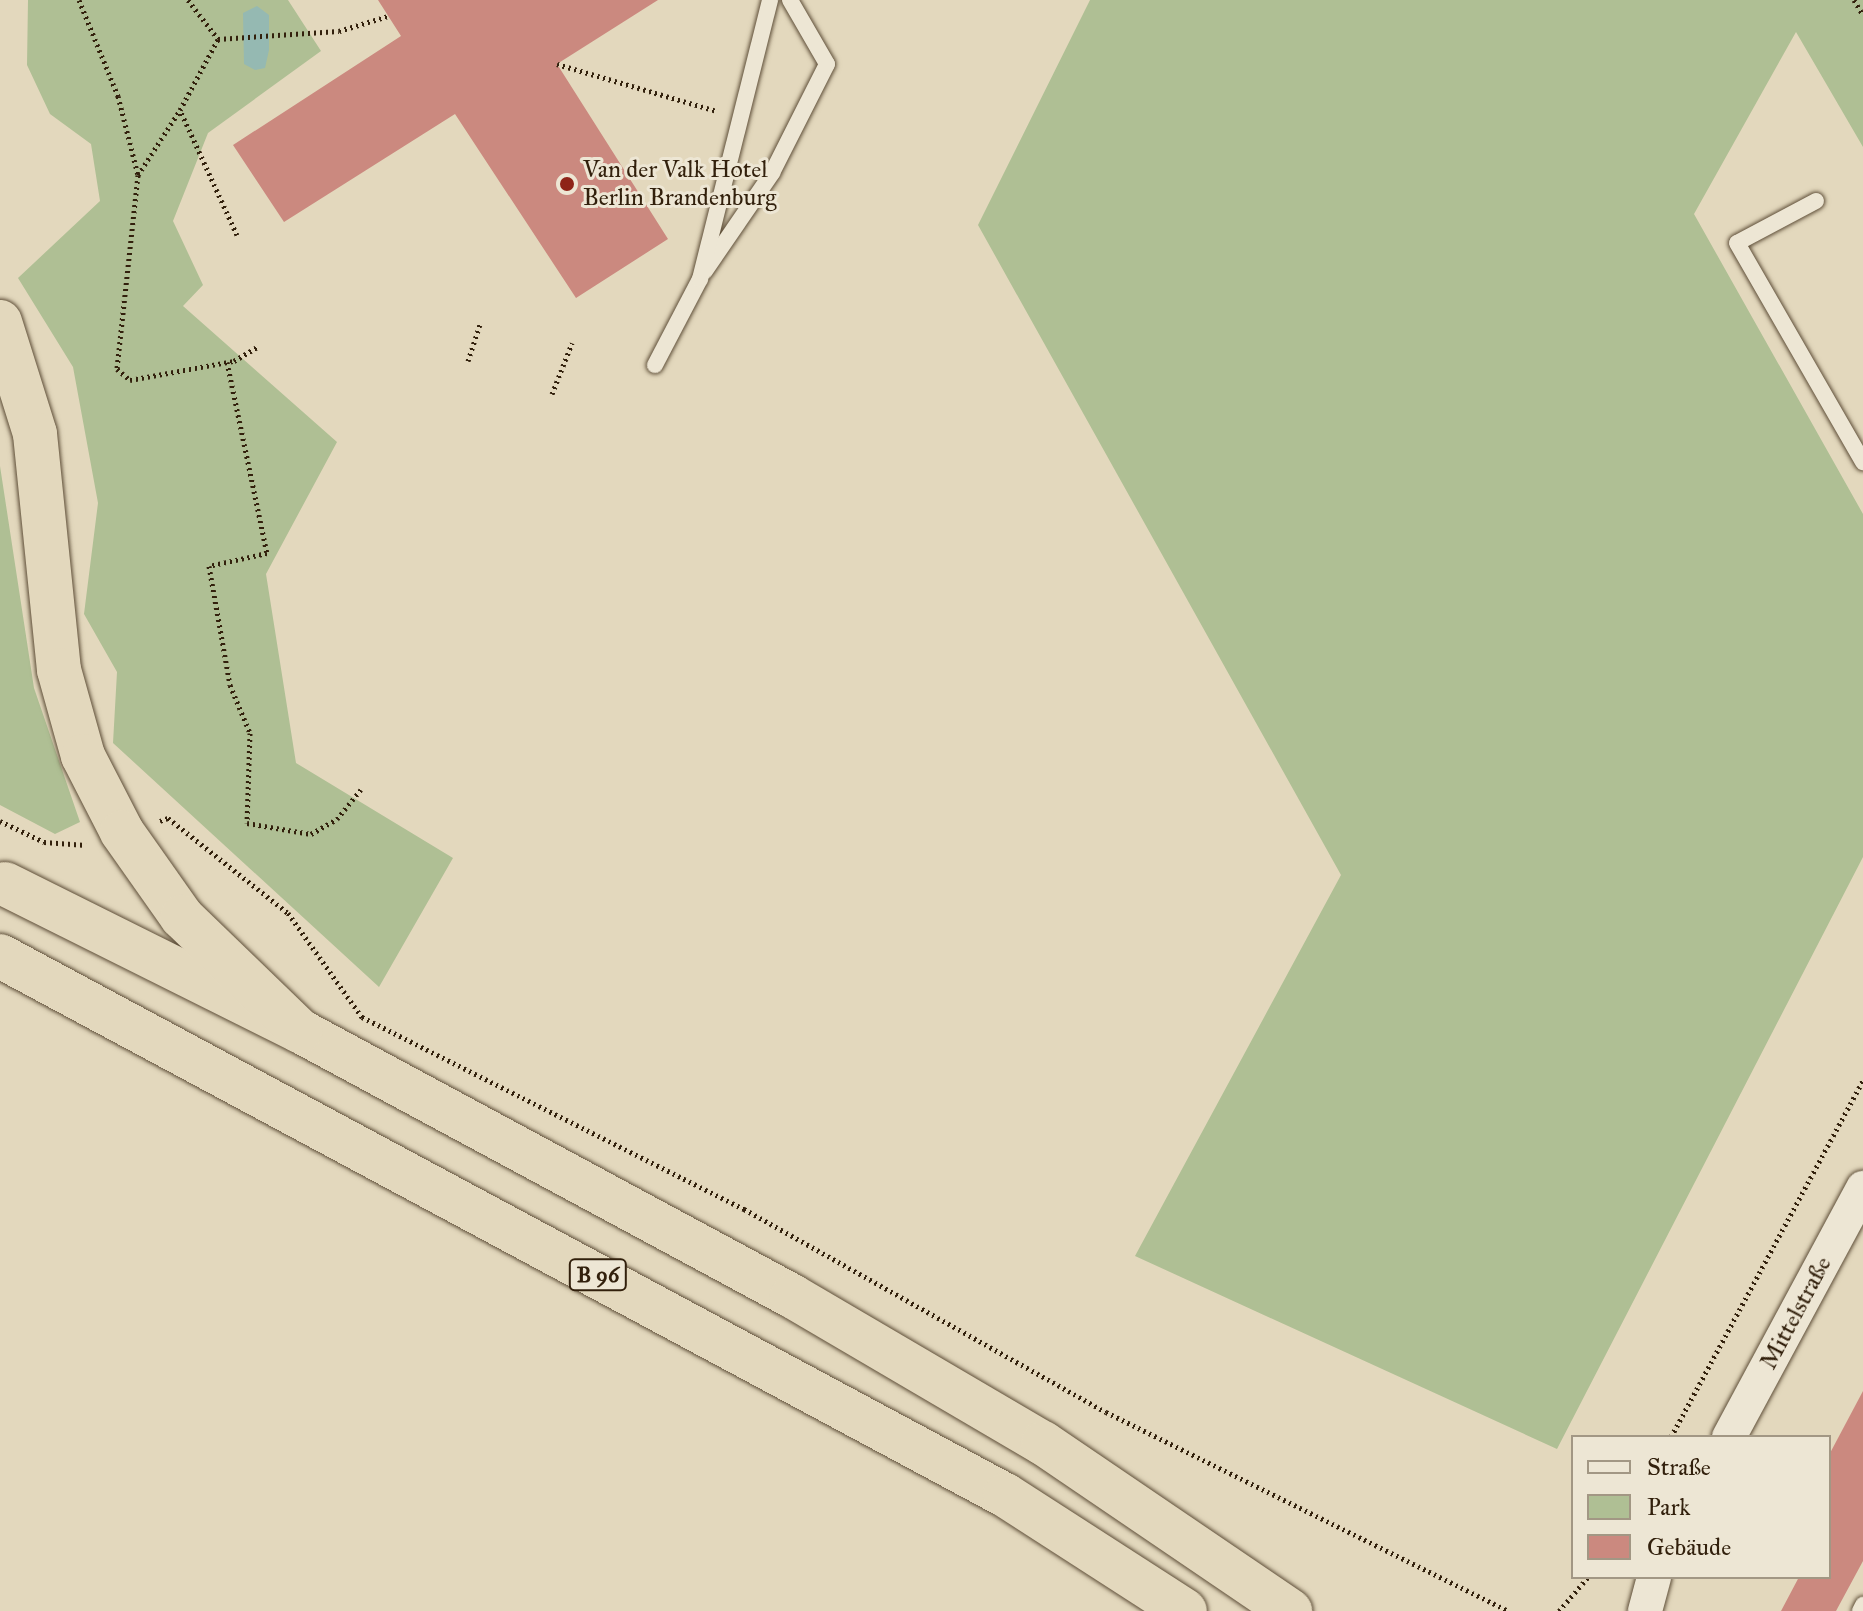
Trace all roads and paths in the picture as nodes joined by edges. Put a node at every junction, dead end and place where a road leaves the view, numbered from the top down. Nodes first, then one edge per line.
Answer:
1 (79, 0) edge
2 (188, 0) edge
3 (770, 0) edge
4 (790, 0) edge
5 (1854, 0) edge
6 (1863, 15) edge
7 (388, 16) dead end
8 (218, 39) junction
9 (557, 64) dead end
10 (180, 110) junction
11 (735, 117) junction
12 (138, 175) junction
13 (1816, 201) dead end
14 (237, 235) dead end
15 (700, 279) junction
16 (0, 322) edge
17 (480, 324) dead end
18 (572, 343) dead end
19 (259, 346) dead end
20 (468, 361) dead end
21 (227, 362) junction
22 (655, 365) dead end
23 (552, 394) dead end
24 (1863, 462) edge
25 (361, 789) dead end
26 (0, 821) edge
27 (122, 832) junction
28 (5, 884) dead end
29 (0, 956) edge
30 (300, 1031) junction
31 (1863, 1080) edge
32 (1863, 1188) edge
33 (1672, 1435) edge
34 (1730, 1435) edge
35 (1586, 1579) edge
36 (1653, 1579) edge
37 (1863, 1605) edge
38 (1185, 1611) edge
39 (1290, 1611) edge
40 (1508, 1611) edge
41 (1559, 1611) edge
42 (1645, 1611) edge
43 (1860, 1611) edge

1 - 12 path
2 - 8 path
3 - 11 lane
4 - 15 lane
5 - 6 path
7 - 8 path
8 - 10 path
9 - 11 path
10 - 12 path
10 - 14 path
11 - 15 lane
12 - 21 path
13 - 24 lane
15 - 22 lane
16 - 27 highway
17 - 20 path
18 - 23 path
19 - 21 path
21 - 25 path
26 - 27 path
27 - 30 highway
27 - 40 path
28 - 30 highway
29 - 38 highway, B 96
30 - 39 highway
31 - 33 path
32 - 34 street, Mittelstraße
35 - 41 path
36 - 42 street
37 - 43 lane

